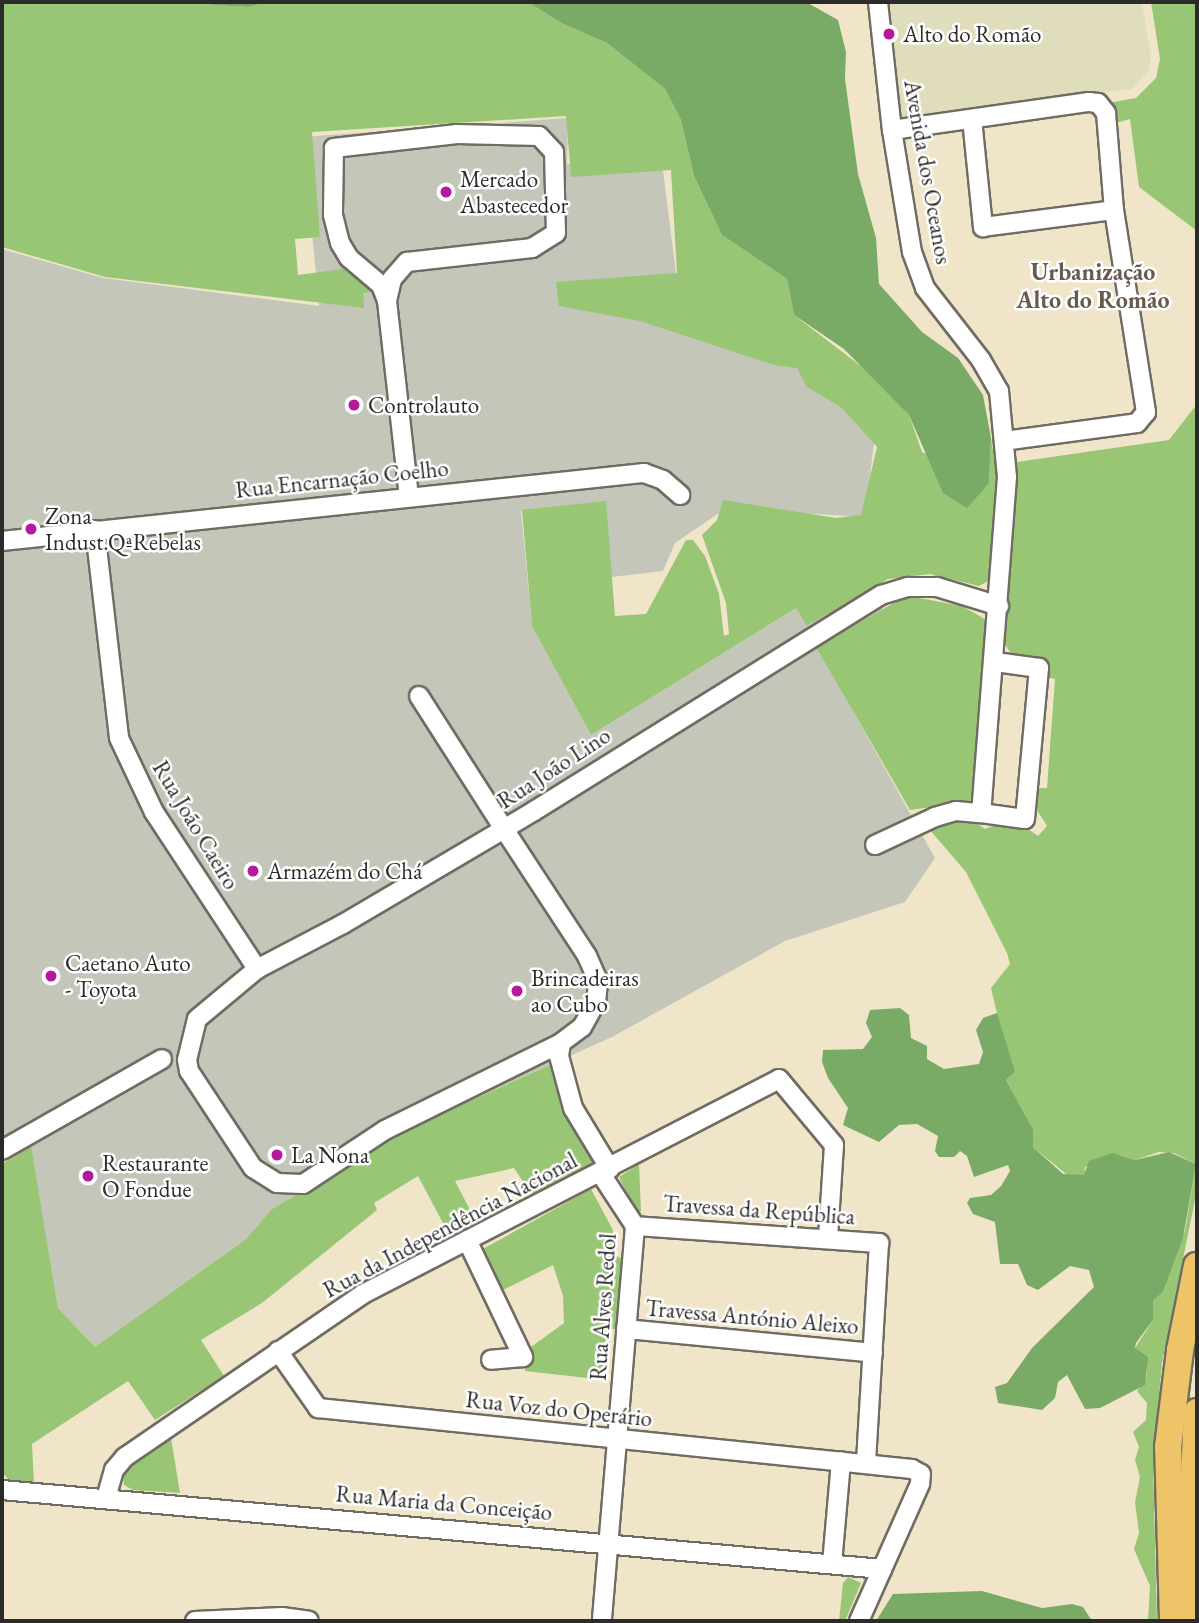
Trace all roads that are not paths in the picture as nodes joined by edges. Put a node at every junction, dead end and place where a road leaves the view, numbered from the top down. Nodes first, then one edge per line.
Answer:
1 (878, 2) edge
2 (972, 119) junction
3 (892, 130) junction
4 (1114, 210) junction
5 (387, 301) junction
6 (1004, 441) junction
7 (680, 495) dead end
8 (409, 496) junction
9 (95, 530) junction
10 (2, 541) edge
11 (999, 606) junction
12 (995, 662) junction
13 (419, 695) dead end
14 (981, 813) junction
15 (504, 828) junction
16 (875, 845) dead end
17 (257, 969) junction
18 (561, 1044) junction
19 (162, 1059) dead end
20 (2, 1150) edge
21 (605, 1171) junction
22 (635, 1226) junction
23 (828, 1239) junction
24 (467, 1240) junction
25 (1197, 1266) edge
26 (626, 1329) junction
27 (278, 1351) junction
28 (873, 1353) junction
29 (491, 1360) dead end
30 (1197, 1412) edge
31 (617, 1440) junction
32 (841, 1461) junction
33 (866, 1463) junction
34 (2, 1490) edge
35 (106, 1497) junction
36 (609, 1542) junction
37 (832, 1564) junction
38 (882, 1569) junction
39 (195, 1621) edge
40 (309, 1621) edge
41 (602, 1621) edge
42 (859, 1621) edge
43 (1173, 1621) edge
44 (1196, 1621) edge

1 - 3 street, Avenida dos Oceanos
2 - 3 street
2 - 4 street
2 - 4 street
3 - 6 street, Avenida dos Oceanos
4 - 6 street
5 - 5 street
5 - 8 street
6 - 11 street, Avenida dos Oceanos
7 - 8 street, Rua Encarnação Coelho
8 - 9 street, Rua Encarnação Coelho
9 - 10 street, Rua Encarnação Coelho
9 - 17 street, Rua João Caeiro
11 - 12 street, Avenida dos Oceanos
11 - 15 street, Rua João Lino
12 - 14 street, Avenida dos Oceanos
12 - 14 street
13 - 15 street
14 - 16 street
15 - 17 street, Rua João Lino
15 - 18 street
17 - 18 street, Rua João Lino
18 - 21 street, Rua Alves Redol
19 - 20 street
21 - 22 street, Rua Alves Redol
21 - 23 street, Rua da Independência Nacional
21 - 24 street, Rua da Independência Nacional
22 - 23 street, Travessa da República
22 - 26 street, Rua Alves Redol
23 - 28 street, Travessa da República
24 - 27 street, Rua da Independência Nacional
24 - 29 street
25 - 43 highway
26 - 28 street, Travessa António Aleixo
26 - 31 street, Rua Alves Redol
27 - 31 street, Rua Voz do Operário
27 - 35 street, Rua da Independência Nacional
28 - 33 street
30 - 44 highway
31 - 32 street, Rua Voz do Operário
31 - 36 street, Rua Alves Redol
32 - 33 street, Rua Voz do Operário
32 - 37 street
33 - 38 street
34 - 35 street, Rua Maria da Conceição
35 - 36 street, Rua Maria da Conceição
36 - 37 street, Rua Maria da Conceição
36 - 41 street, Rua Alves Redol
37 - 38 street, Rua Maria da Conceição
38 - 42 street
39 - 40 street

